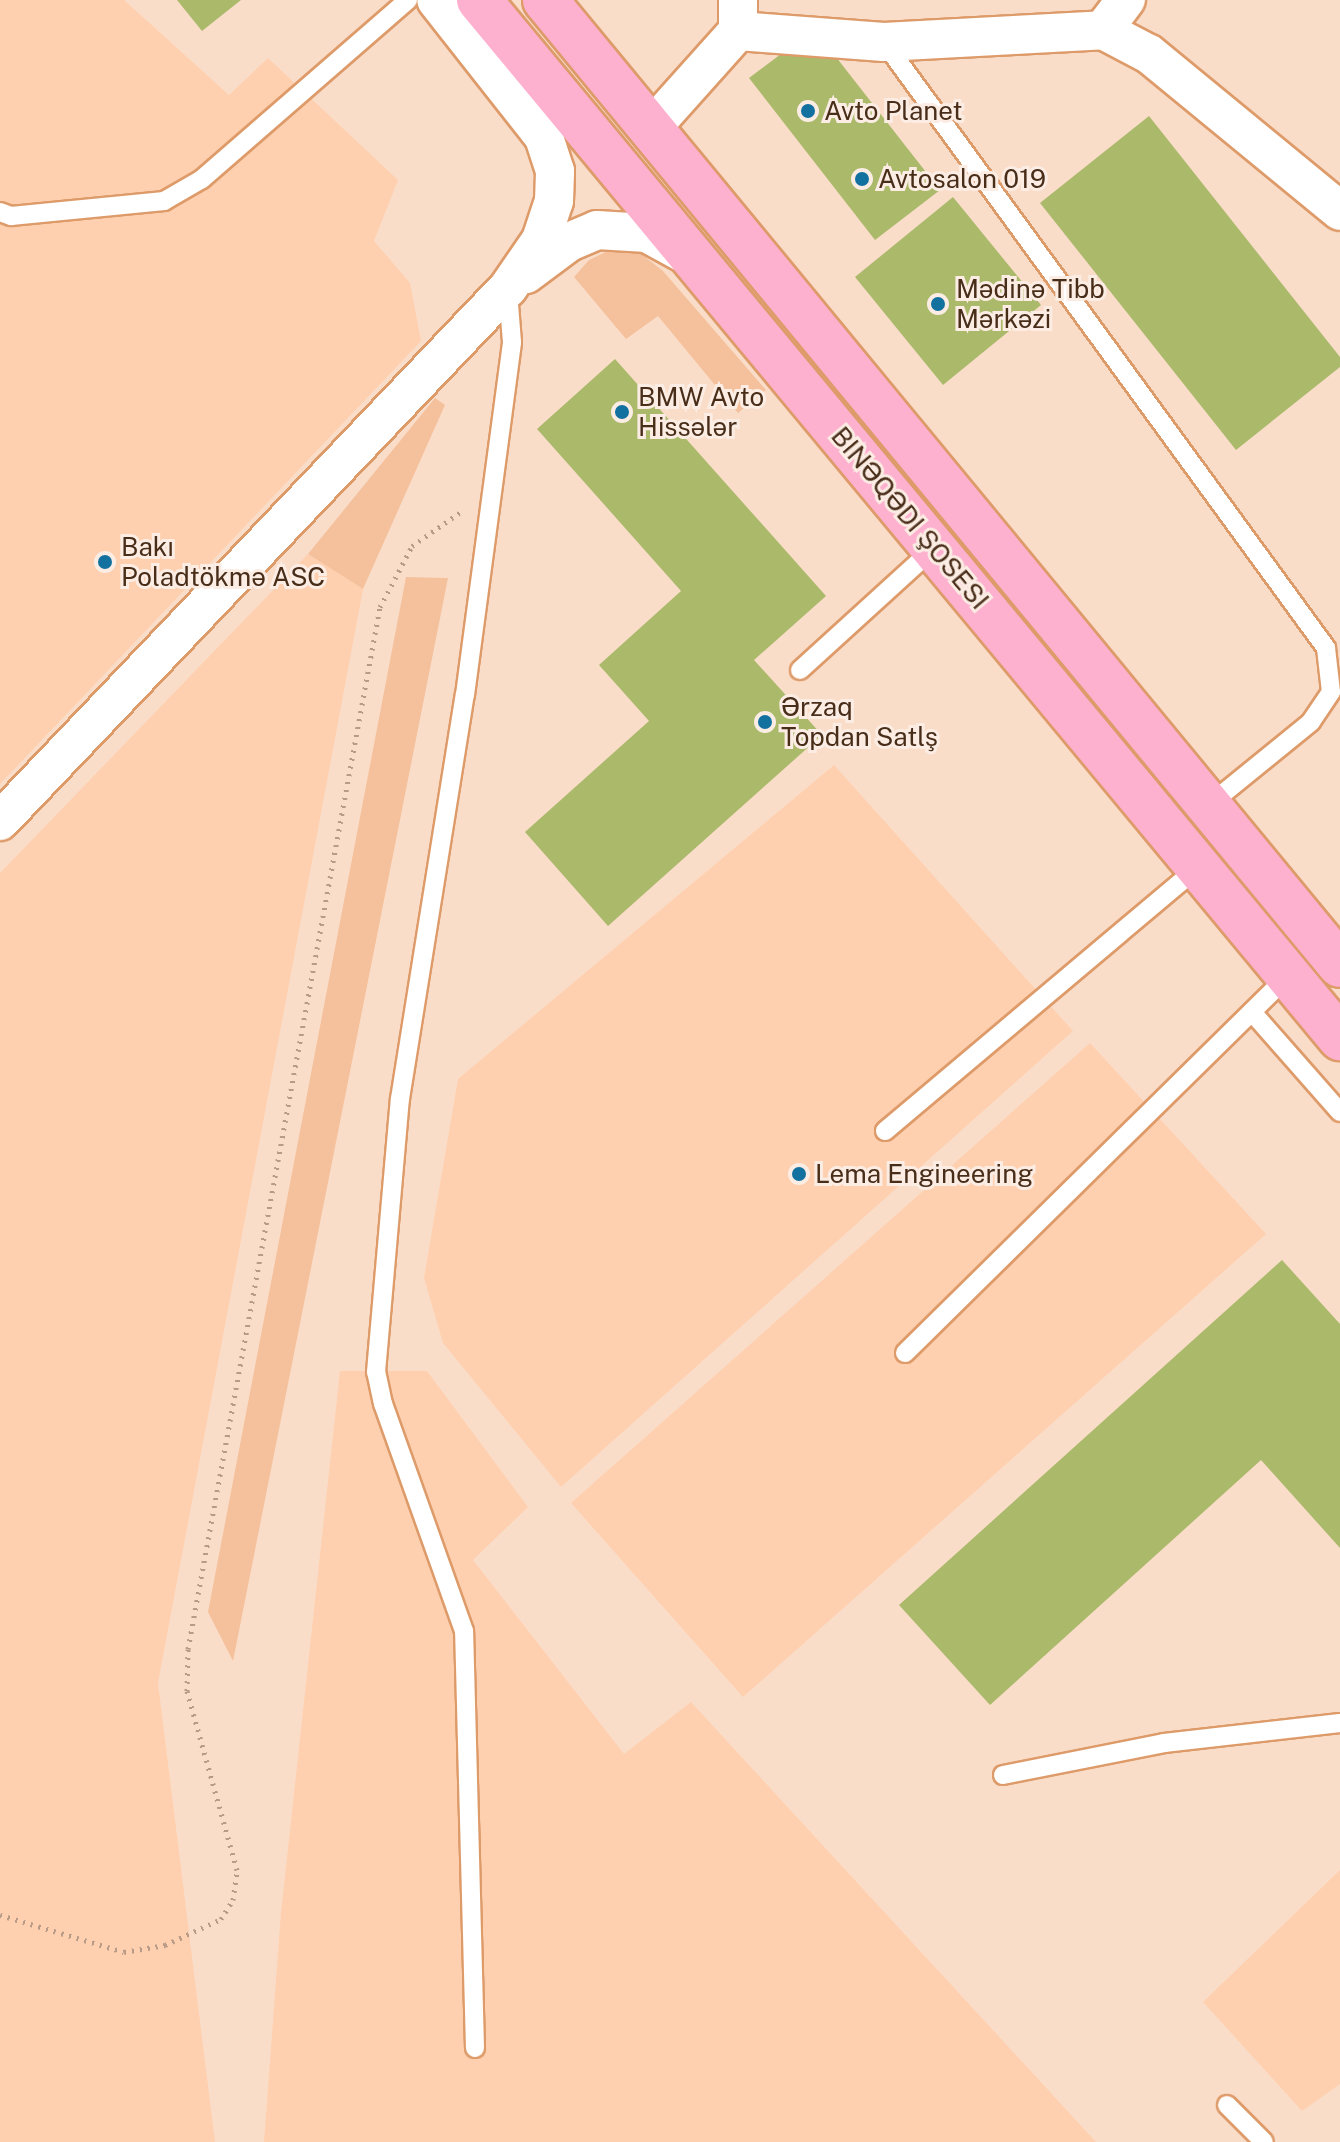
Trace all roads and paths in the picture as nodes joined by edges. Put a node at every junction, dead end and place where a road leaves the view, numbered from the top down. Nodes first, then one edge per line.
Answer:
1 (408, 0) edge
2 (436, 0) edge
3 (479, 0) edge
4 (545, 0) edge
5 (1126, 0) edge
6 (738, 16) edge
7 (1103, 30) junction
8 (884, 42) junction
9 (653, 126) junction
10 (614, 162) junction
11 (1340, 211) edge
12 (0, 212) edge
13 (697, 261) junction
14 (508, 288) junction
15 (493, 490) junction
16 (934, 548) junction
17 (800, 670) dead end
18 (1209, 805) junction
19 (0, 821) edge
20 (1200, 865) junction
21 (1340, 965) edge
22 (1288, 976) junction
23 (1252, 1012) junction
24 (1340, 1038) edge
25 (1340, 1112) edge
26 (885, 1131) dead end
27 (905, 1353) dead end
28 (1340, 1723) edge
29 (1003, 1775) dead end
30 (0, 1915) edge
31 (475, 2048) dead end
32 (1227, 2105) dead end
33 (1264, 2142) edge

1 - 12 lane
2 - 14 street
3 - 10 main road, BINƏQƏDI ŞOSESI
4 - 9 main road, BINƏQƏDI ŞOSESI
5 - 7 street
6 - 8 street
6 - 9 street
7 - 8 street
7 - 11 street
8 - 18 lane
9 - 10 main road
9 - 18 main road, BINƏQƏDI ŞOSESI
10 - 13 main road, BINƏQƏDI ŞOSESI
13 - 14 street
13 - 16 main road, BINƏQƏDI ŞOSESI
14 - 15 lane
14 - 19 street
15 - 30 path
15 - 31 lane
16 - 17 lane
16 - 20 main road, BINƏQƏDI ŞOSESI
18 - 21 main road, BINƏQƏDI ŞOSESI
20 - 22 main road, BINƏQƏDI ŞOSESI
20 - 26 lane
22 - 23 lane
22 - 24 main road, BINƏQƏDI ŞOSESI
23 - 25 lane
23 - 27 lane
28 - 29 lane
32 - 33 lane

